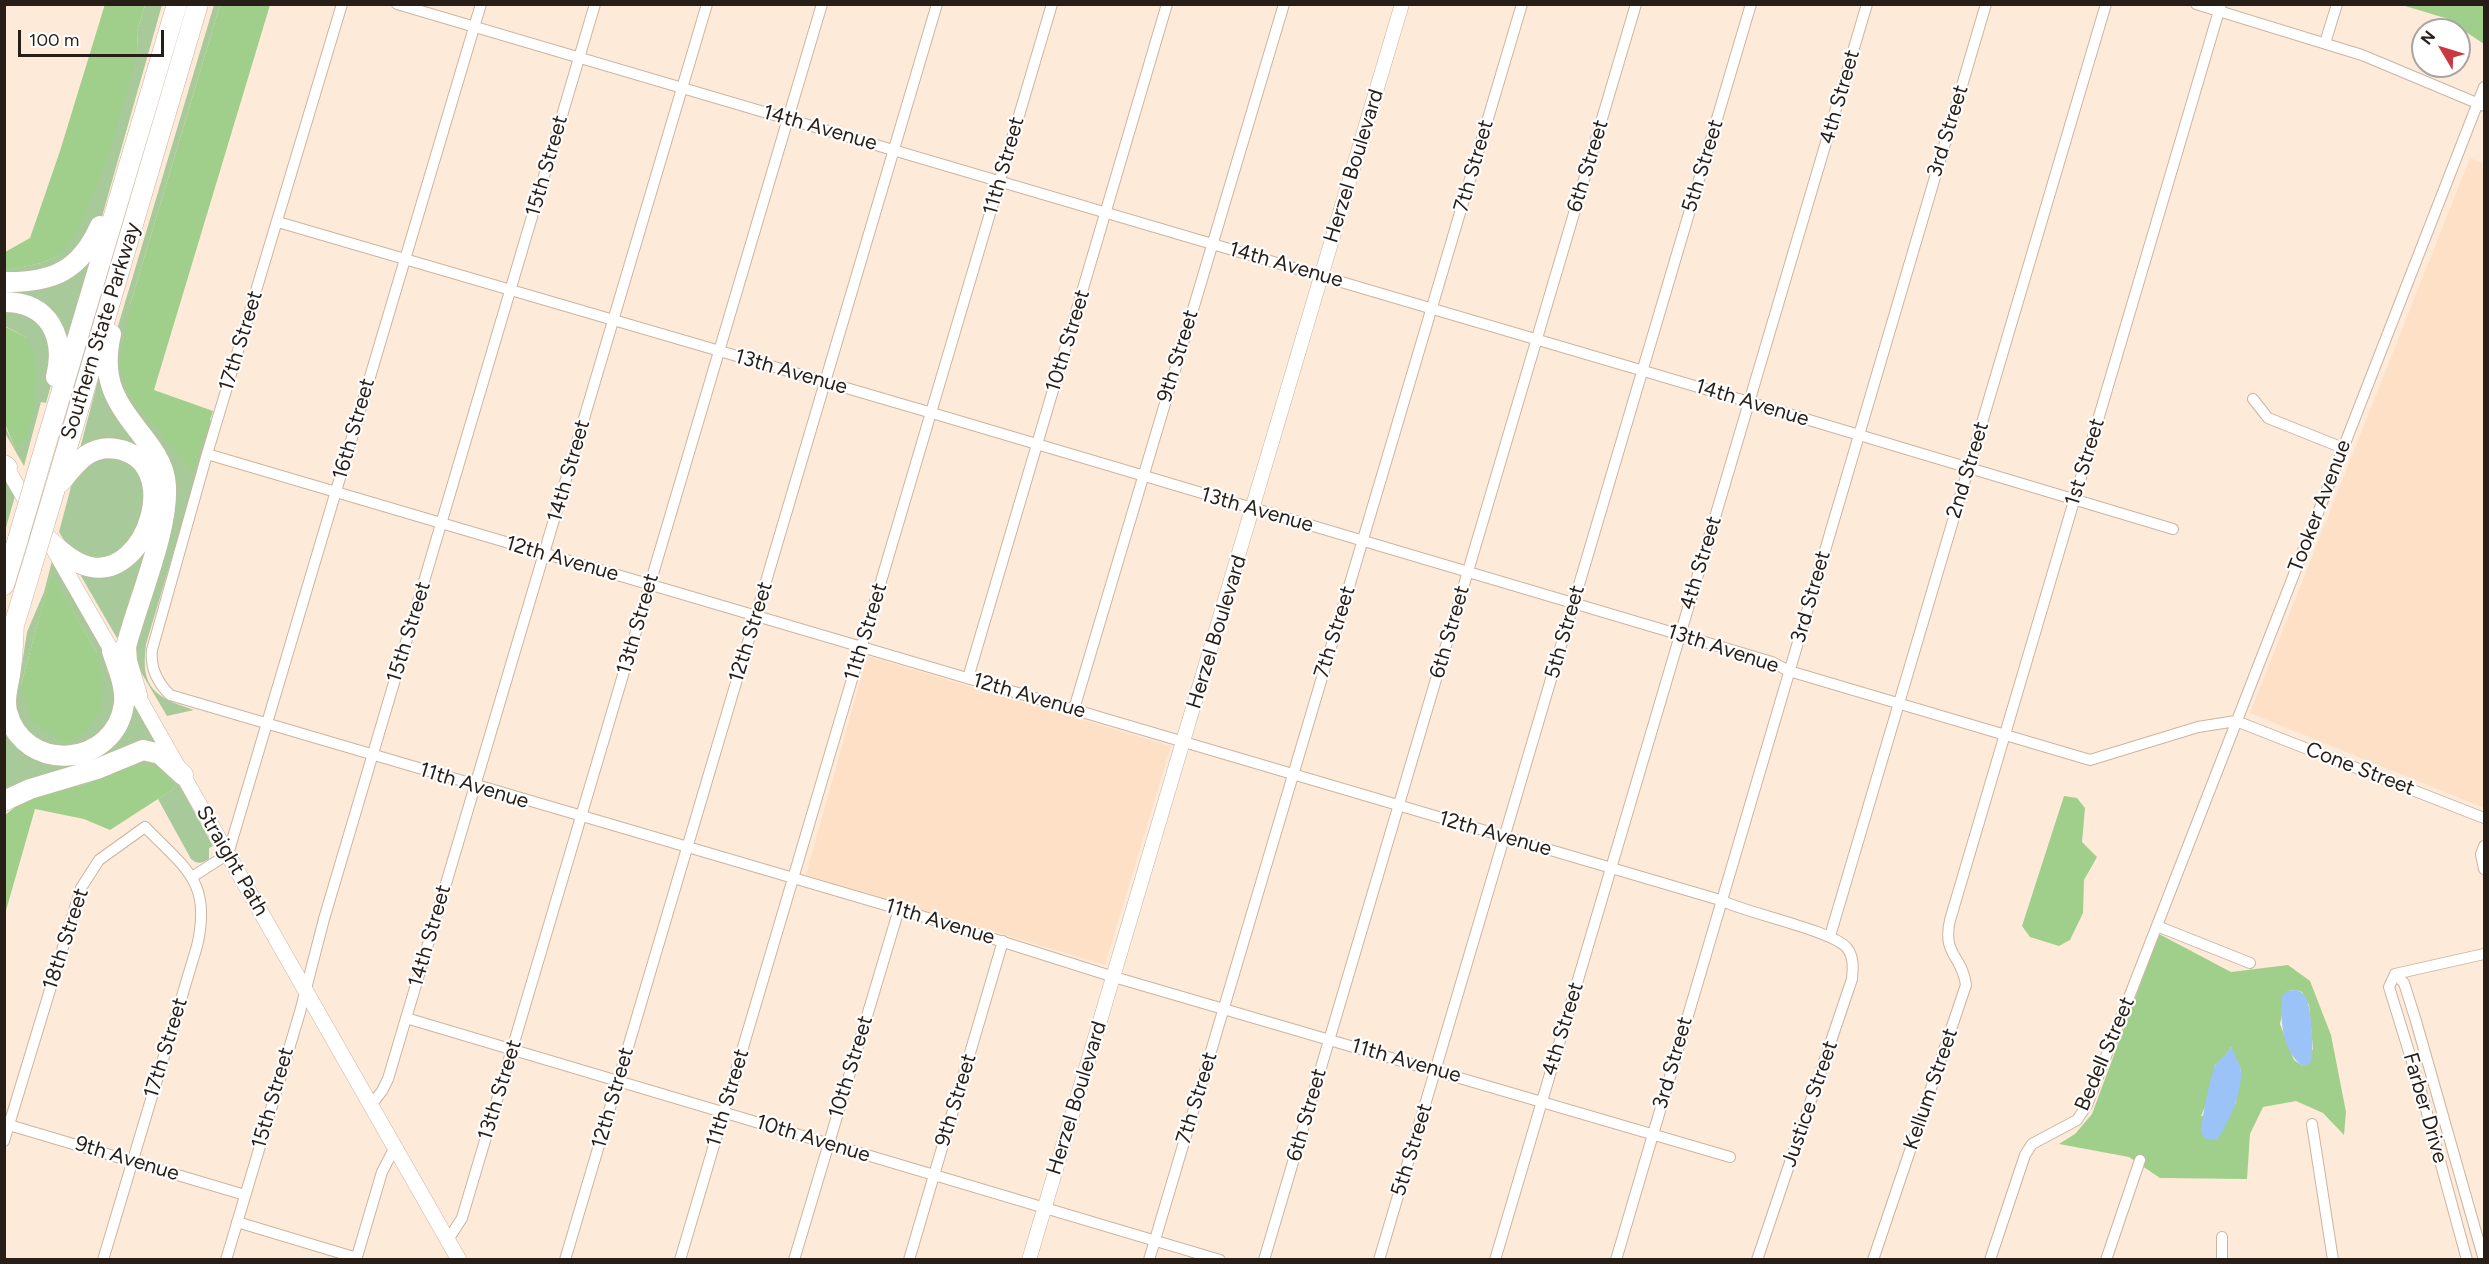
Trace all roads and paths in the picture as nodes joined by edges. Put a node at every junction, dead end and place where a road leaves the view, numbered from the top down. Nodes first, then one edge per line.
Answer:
1 (177, 4) edge
2 (198, 4) edge
3 (342, 4) edge
4 (398, 4) edge
5 (481, 4) edge
6 (595, 4) edge
7 (707, 4) edge
8 (822, 4) edge
9 (937, 4) edge
10 (1052, 4) edge
11 (1167, 4) edge
12 (1284, 4) edge
13 (1402, 4) edge
14 (1522, 4) edge
15 (1636, 4) edge
16 (1751, 4) edge
17 (1867, 4) edge
18 (1986, 4) edge
19 (2106, 4) edge
20 (2196, 4) edge
21 (2337, 4) edge
22 (2220, 8) edge
23 (474, 27) junction
24 (2325, 43) junction
25 (579, 58) junction
26 (2484, 87) edge
27 (682, 89) junction
28 (2481, 105) edge
29 (788, 119) junction
30 (893, 149) junction
31 (127, 167) junction
32 (1000, 181) junction
33 (1107, 212) junction
34 (278, 222) junction
35 (1212, 244) junction
36 (404, 260) junction
37 (121, 266) junction
38 (1321, 276) junction
39 (4, 282) edge
40 (510, 292) junction
41 (4, 302) edge
42 (1432, 309) junction
43 (613, 321) junction
44 (1537, 339) junction
45 (719, 352) junction
46 (1642, 370) junction
47 (825, 382) junction
48 (2253, 399) dead end
49 (1749, 402) junction
50 (932, 413) junction
51 (51, 429) junction
52 (1858, 435) junction
53 (1037, 445) junction
54 (2343, 448) junction
55 (207, 454) junction
56 (5, 465) edge
57 (1969, 469) junction
58 (1142, 476) junction
59 (54, 492) junction
60 (335, 493) junction
61 (2074, 500) junction
62 (1254, 509) junction
63 (441, 525) junction
64 (2174, 529) dead end
65 (48, 540) junction
66 (1362, 542) junction
67 (544, 554) junction
68 (1468, 572) junction
69 (5, 582) edge
70 (649, 584) junction
71 (1573, 604) junction
72 (756, 616) junction
73 (14, 624) junction
74 (1679, 635) junction
75 (862, 646) junction
76 (112, 651) junction
77 (4, 657) edge
78 (1789, 671) junction
79 (157, 678) joint
80 (968, 678) junction
81 (137, 695) junction
82 (1899, 703) junction
83 (1074, 709) junction
84 (2236, 721) junction
85 (267, 724) junction
86 (2004, 734) junction
87 (1184, 742) junction
88 (372, 755) junction
89 (183, 775) junction
90 (1293, 775) junction
91 (474, 786) junction
92 (4, 801) edge
93 (1400, 806) junction
94 (581, 817) junction
95 (2484, 818) edge
96 (1504, 837) junction
97 (2484, 846) edge
98 (686, 848) junction
99 (228, 854) junction
100 (1611, 868) junction
101 (2484, 869) edge
102 (192, 877) junction
103 (793, 878) junction
104 (1720, 900) junction
105 (899, 909) junction
106 (1950, 920) joint
107 (2157, 926) junction
108 (1830, 936) junction
109 (1003, 941) junction
110 (1846, 947) joint
111 (2484, 954) edge
112 (2250, 963) dead end
113 (2394, 974) junction
114 (1114, 977) junction
115 (305, 988) junction
116 (1224, 1008) junction
117 (406, 1018) junction
118 (1329, 1039) junction
119 (512, 1050) junction
120 (1436, 1070) junction
121 (618, 1080) junction
122 (1542, 1101) junction
123 (371, 1105) junction
124 (723, 1112) junction
125 (2312, 1124) dead end
126 (9, 1125) junction
127 (1653, 1133) junction
128 (4, 1141) edge
129 (829, 1142) junction
130 (395, 1147) junction
131 (1730, 1157) dead end
132 (2140, 1160) dead end
133 (132, 1161) junction
134 (934, 1176) junction
135 (245, 1195) junction
136 (1045, 1207) junction
137 (237, 1222) junction
138 (2478, 1235) junction
139 (2222, 1237) dead end
140 (2461, 1239) junction
141 (448, 1240) junction
142 (1154, 1240) junction
143 (357, 1259) edge
144 (103, 1260) edge
145 (226, 1260) edge
146 (459, 1260) edge
147 (565, 1260) edge
148 (680, 1260) edge
149 (794, 1260) edge
150 (909, 1260) edge
151 (1029, 1260) edge
152 (1149, 1260) edge
153 (1220, 1260) edge
154 (1264, 1260) edge
155 (1379, 1260) edge
156 (1495, 1260) edge
157 (1616, 1260) edge
158 (1757, 1260) edge
159 (1874, 1260) edge
160 (1990, 1260) edge
161 (2106, 1260) edge
162 (2222, 1260) edge
163 (2333, 1260) edge
164 (2467, 1260) edge
165 (2484, 1260) edge

1 - 31 highway, Southern State Parkway
2 - 37 highway, Southern State Parkway
3 - 34 street, 17th Street
4 - 23 street, 14th Avenue
5 - 23 street, 16th Street
6 - 25 street, 15th Street
7 - 27 street, 14th Street
8 - 29 street, 13th Street
9 - 30 street, 12th Street
10 - 32 street, 11th Street
11 - 33 street, 10th Street
12 - 35 street, 9th Street
13 - 38 street, Herzel Boulevard
14 - 42 street, 7th Street
15 - 44 street, 6th Street
16 - 46 street, 5th Street
17 - 49 street, 4th Street
18 - 52 street, 3rd Street
19 - 57 street, 2nd Street
20 - 22 street
21 - 24 street
22 - 24 street
22 - 61 street, 1st Street
23 - 25 street, 14th Avenue
23 - 36 street, 16th Street
24 - 28 street
25 - 27 street, 14th Avenue
25 - 40 street, 15th Street
26 - 28 street, Tooker Avenue
27 - 29 street, 14th Avenue
27 - 43 street, 14th Street
28 - 54 street, Tooker Avenue
29 - 30 street, 14th Avenue
29 - 45 street, 13th Street
30 - 32 street, 14th Avenue
30 - 47 street, 12th Street
31 - 39 highway
31 - 51 highway, Southern State Parkway
32 - 33 street, 14th Avenue
32 - 50 street, 11th Street
33 - 35 street, 14th Avenue
33 - 53 street, 10th Street
34 - 36 street, 13th Avenue
34 - 55 street, 17th Street
35 - 38 street, 14th Avenue
35 - 58 street, 9th Street
36 - 40 street, 13th Avenue
36 - 60 street, 16th Street
37 - 59 highway, Southern State Parkway
37 - 81 highway
38 - 42 street, 14th Avenue
38 - 62 street, Herzel Boulevard
40 - 43 street, 13th Avenue
40 - 63 street, 15th Street
41 - 51 highway
42 - 44 street, 14th Avenue
42 - 66 street, 7th Street
43 - 45 street, 13th Avenue
43 - 67 street, 14th Street
44 - 46 street, 14th Avenue
44 - 68 street, 6th Street
45 - 47 street, 13th Avenue
45 - 70 street, 13th Street
46 - 49 street, 14th Avenue
46 - 71 street, 5th Street
47 - 50 street, 13th Avenue
47 - 72 street, 12th Street
48 - 54 street
49 - 52 street, 14th Avenue
49 - 74 street, 4th Street
50 - 53 street, 13th Avenue
50 - 75 street, 11th Street
51 - 69 highway, Southern State Parkway, bridge
52 - 57 street, 14th Avenue
52 - 78 street, 3rd Street
53 - 58 street, 13th Avenue
53 - 80 street, 10th Street
54 - 84 street, Tooker Avenue
55 - 60 street, 12th Avenue
55 - 79 street, 17th Street
56 - 65 main road, Straight Path
57 - 61 street, 14th Avenue
57 - 82 street, 2nd Street
58 - 62 street, 13th Avenue
58 - 83 street, 9th Street
59 - 65 highway
59 - 73 highway, Southern State Parkway, bridge
60 - 63 street, 12th Avenue
60 - 85 street, 16th Street
61 - 64 street, 14th Avenue
61 - 86 street, 1st Street
62 - 66 street, 13th Avenue
62 - 87 street, Herzel Boulevard
63 - 67 street, 12th Avenue
63 - 88 street, 15th Street
65 - 76 main road, Straight Path
66 - 68 street, 13th Avenue
66 - 90 street, 7th Street
67 - 70 street, 12th Avenue
67 - 91 street, 14th Street
68 - 71 street, 13th Avenue
68 - 93 street, 6th Street
70 - 72 street, 12th Avenue
70 - 94 street, 13th Street
71 - 74 street, 13th Avenue
71 - 96 street, 5th Street
72 - 75 street, 12th Avenue
72 - 98 street, 12th Street
73 - 76 highway
73 - 77 highway, Southern State Parkway
74 - 78 street, 13th Avenue
74 - 100 street, 4th Street
75 - 80 street, 12th Avenue
75 - 103 street, 11th Street
76 - 81 main road, Straight Path
78 - 82 street, 13th Avenue
78 - 104 street, 3rd Street
79 - 85 street, 11th Avenue
80 - 83 street, 12th Avenue
81 - 89 main road, Straight Path
82 - 86 street, 13th Avenue
82 - 108 street, 2nd Street
83 - 87 street, 12th Avenue
84 - 86 street, 13th Avenue
84 - 95 street, Cone Street
84 - 107 street, Tooker Avenue
85 - 88 street, 11th Avenue
85 - 99 street, 16th Street
86 - 106 street, 1st Street
87 - 90 street, 12th Avenue
87 - 114 street, Herzel Boulevard
88 - 91 street, 11th Avenue
88 - 115 street, 15th Street
89 - 92 highway
89 - 99 main road, Straight Path
90 - 93 street, 12th Avenue
90 - 116 street, 7th Street
91 - 94 street, 11th Avenue
91 - 117 street, 14th Street
93 - 96 street, 12th Avenue
93 - 118 street, 6th Street
94 - 98 street, 11th Avenue
94 - 119 street, 13th Street
96 - 100 street, 12th Avenue
96 - 120 street, 5th Street
97 - 101 street
98 - 103 street, 11th Avenue
98 - 121 street, 12th Street
99 - 102 street
99 - 115 main road, Straight Path
100 - 104 street, 12th Avenue
100 - 122 street, 4th Street
102 - 126 street, 18th Street
102 - 133 street, 17th Street
103 - 105 street, 11th Avenue
103 - 124 street, 11th Street
104 - 108 street, 12th Avenue
104 - 127 street, 3rd Street
105 - 109 street, 11th Avenue
105 - 129 street, 10th Street
106 - 159 street, Kellum Street
107 - 112 street
107 - 160 street, Bedell Street
108 - 110 street, 12th Avenue
109 - 114 street, 11th Avenue
109 - 134 street, 9th Street
110 - 158 street, Justice Street
111 - 113 street
113 - 138 street, Farber Drive
113 - 140 street, Farber Drive
114 - 116 street, 11th Avenue
114 - 136 street, Herzel Boulevard
115 - 123 main road, Straight Path
115 - 135 street, 15th Street
116 - 118 street, 11th Avenue
116 - 142 street, 7th Street
117 - 119 street, 10th Avenue
117 - 123 street, 14th Street
118 - 120 street, 11th Avenue
118 - 154 street, 6th Street
119 - 121 street, 10th Avenue
119 - 141 street, 13th Street
120 - 122 street, 11th Avenue
120 - 155 street, 5th Street
121 - 124 street, 10th Avenue
121 - 147 street, 12th Street
122 - 127 street, 11th Avenue
122 - 156 street, 4th Street
123 - 130 main road, Straight Path
124 - 129 street, 10th Avenue
124 - 148 street, 11th Street
125 - 163 street
126 - 128 street, 18th Street
126 - 133 street, 9th Avenue
127 - 131 street, 11th Avenue
127 - 157 street, 3rd Street
129 - 134 street, 10th Avenue
129 - 149 street, 10th Street
130 - 141 main road, Straight Path
130 - 143 street
132 - 161 street
133 - 135 street, 9th Avenue
133 - 144 street, 17th Street
134 - 136 street, 10th Avenue
134 - 150 street, 9th Street
135 - 137 street, 15th Street
136 - 142 street, 10th Avenue
136 - 151 street, Herzel Boulevard
137 - 143 street
137 - 145 street, 15th Street
138 - 140 street
138 - 165 street, Farber Drive
139 - 162 street
140 - 164 street, Farber Drive
141 - 146 main road, Straight Path
142 - 152 street, 7th Street
142 - 153 street, 10th Avenue

